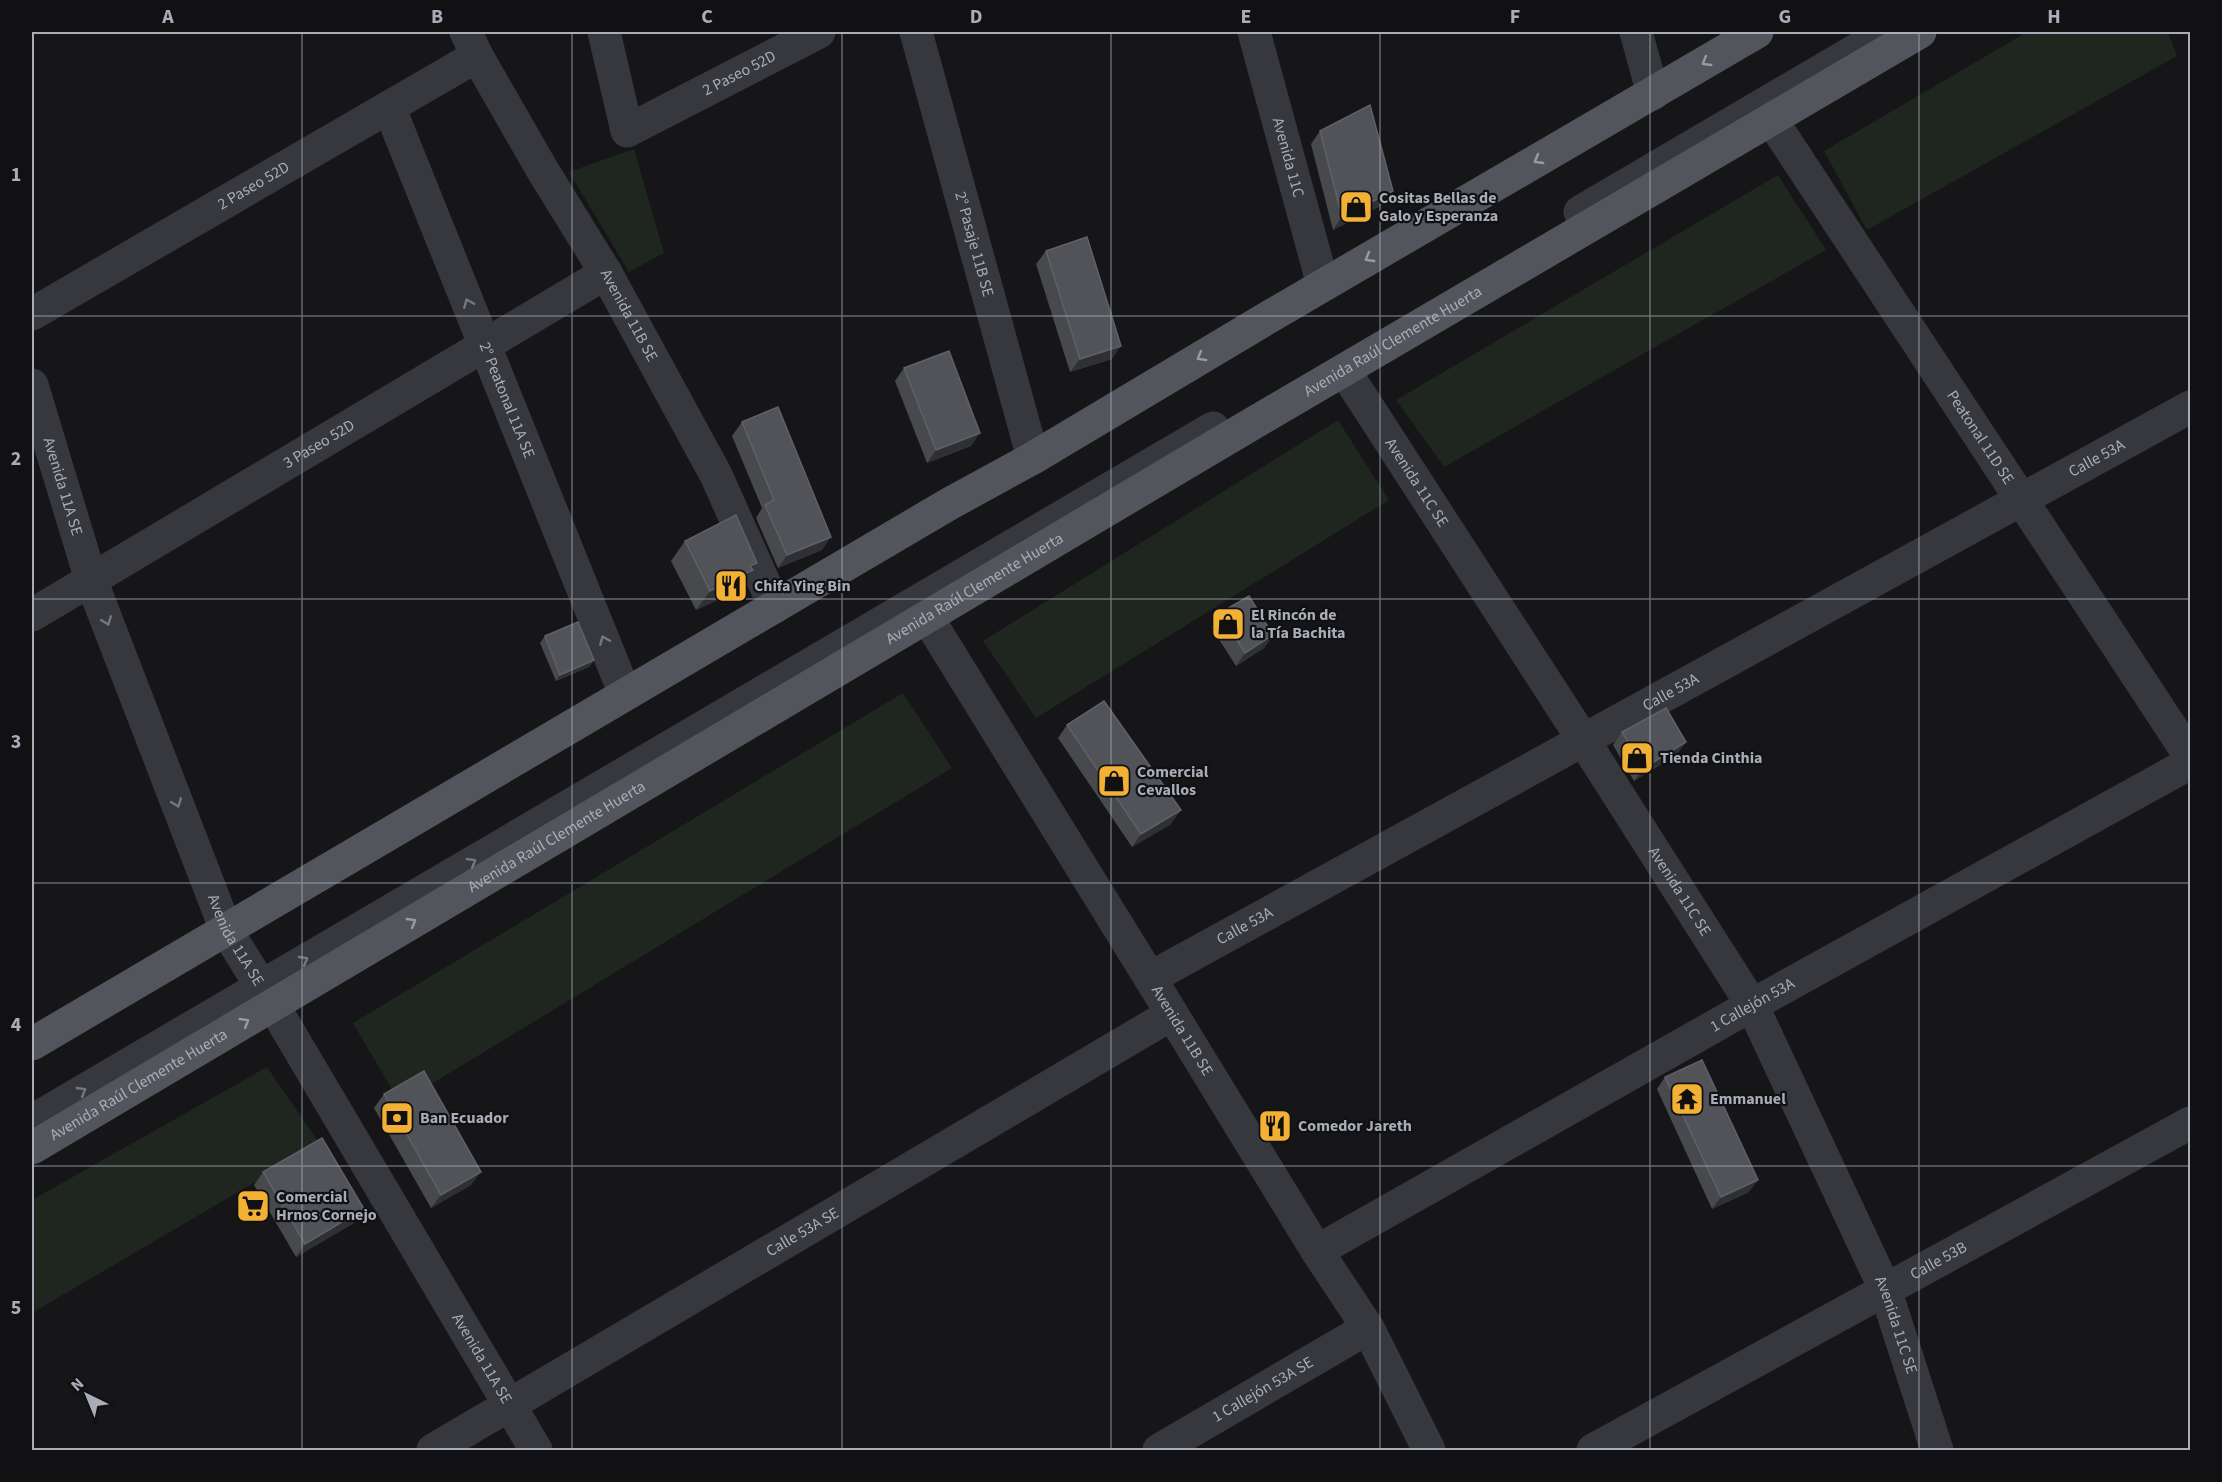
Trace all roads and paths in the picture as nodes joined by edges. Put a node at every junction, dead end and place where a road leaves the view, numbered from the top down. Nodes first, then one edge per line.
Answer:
1 (604, 32) edge
2 (819, 32) edge
3 (916, 32) edge
4 (1254, 32) edge
5 (1636, 32) edge
6 (1756, 32) edge
7 (1887, 32) edge
8 (1920, 32) edge
9 (471, 44) edge
10 (1653, 94) junction
11 (389, 107) junction
12 (1771, 119) junction
13 (606, 273) junction
14 (1323, 285) junction
15 (32, 314) edge
16 (485, 346) junction
17 (1344, 370) junction
18 (32, 385) edge
19 (2190, 407) edge
20 (1033, 458) junction
21 (2021, 499) junction
22 (92, 580) junction
23 (775, 607) junction
24 (32, 615) edge
25 (927, 617) junction
26 (626, 694) junction
27 (1584, 741) junction
28 (2190, 756) edge
29 (2190, 764) edge
30 (226, 930) junction
31 (1150, 978) junction
32 (267, 995) junction
33 (1752, 1005) junction
34 (1172, 1014) junction
35 (32, 1044) edge
36 (32, 1121) edge
37 (2190, 1123) edge
38 (32, 1148) edge
39 (1317, 1251) junction
40 (1885, 1289) junction
41 (1368, 1329) junction
42 (509, 1405) junction
43 (433, 1450) edge
44 (536, 1450) edge
45 (1159, 1450) edge
46 (1429, 1450) edge
47 (1593, 1450) edge
48 (1937, 1450) edge

1 - 2 street, 2 Paseo 52D
3 - 20 street, 2° Pasaje 11B SE
4 - 14 street, Avenida 11C
5 - 10 street
6 -> 10 main road
32 -> 7 street
8 - 12 main road, Avenida Raúl Clemente Huerta
9 - 11 street, 2 Paseo 52D
9 - 13 street, Avenida 11B SE
10 -> 14 main road
11 - 15 street, 2 Paseo 52D
16 -> 11 street, 2° Peatonal 11A SE
12 - 17 main road, Avenida Raúl Clemente Huerta
12 - 21 street, Peatonal 11D SE
13 - 16 street, 3 Paseo 52D
13 - 23 street, Avenida 11B SE
14 -> 20 main road
16 - 22 street, 3 Paseo 52D
26 -> 16 street, 2° Peatonal 11A SE
17 - 25 main road, Avenida Raúl Clemente Huerta
17 - 27 street, Avenida 11C SE
18 - 22 street, Avenida 11A SE
19 - 21 street, Calle 53A
20 - 23 main road
21 - 27 street, Calle 53A
21 - 28 street, Peatonal 11D SE
22 - 24 street, 3 Paseo 52D
22 -> 30 street, Avenida 11A SE
23 - 26 main road
25 - 31 street, Avenida 11B SE
32 -> 25 main road, Avenida Raúl Clemente Huerta
26 - 30 main road
27 - 31 street, Calle 53A
27 - 33 street, Avenida 11C SE
29 - 33 street, 1 Callejón 53A
30 - 32 street, Avenida 11A SE
30 - 35 main road
31 - 34 street, Avenida 11B SE
36 -> 32 street
38 -> 32 main road, Avenida Raúl Clemente Huerta
32 - 42 street, Avenida 11A SE
33 - 39 street, 1 Callejón 53A
33 - 40 street, Avenida 11C SE
34 - 39 street, Avenida 11B SE
34 - 42 street, Calle 53A SE
37 - 40 street, Calle 53B
39 - 41 street, Avenida 11B SE
40 - 47 street, Calle 53B
40 - 48 street, Avenida 11C SE
41 - 45 street, 1 Callejón 53A SE
41 - 46 street, Avenida 11B SE
42 - 43 street, Calle 53A SE
42 - 44 street, Avenida 11A SE

